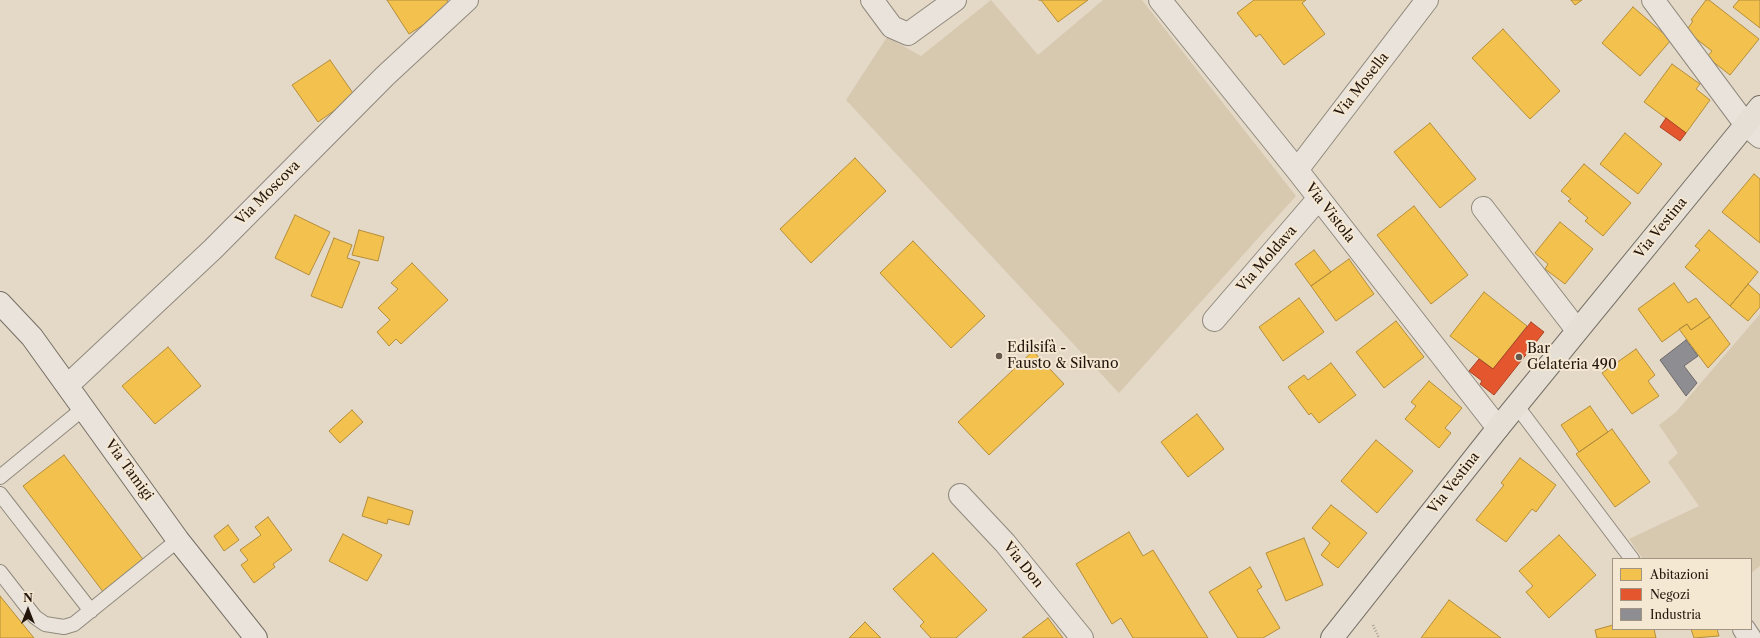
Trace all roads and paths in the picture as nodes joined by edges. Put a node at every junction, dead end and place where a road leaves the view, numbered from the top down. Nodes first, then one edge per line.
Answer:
1 (467, 0) edge
2 (872, 0) edge
3 (955, 0) edge
4 (1160, 0) edge
5 (1427, 0) edge
6 (1653, 0) edge
7 (1760, 108) edge
8 (1753, 131) edge
9 (1297, 170) junction
10 (1319, 198) junction
11 (1483, 208) dead end
12 (0, 304) edge
13 (1214, 320) dead end
14 (1577, 330) junction
15 (68, 386) junction
16 (1516, 405) junction
17 (84, 408) junction
18 (1498, 428) junction
19 (0, 478) edge
20 (0, 494) edge
21 (960, 495) dead end
22 (178, 540) junction
23 (1631, 558) edge
24 (0, 572) edge
25 (91, 611) junction
26 (1373, 624) dead end
27 (256, 638) edge
28 (1082, 638) edge
29 (1332, 638) edge
30 (1379, 638) edge

1 - 15 street, Via Moscova
2 - 3 street
4 - 9 street, Via Vistola
5 - 9 street, Via Mosella
6 - 8 street
7 - 8 main road, Via Vestina
8 - 14 main road, Via Vestina
9 - 10 street, Via Vistola
10 - 13 street, Via Moldava
10 - 18 street, Via Vistola
11 - 14 street
12 - 15 street, Via Tamigi
14 - 16 main road, Via Vestina
15 - 17 street, Via Tamigi
16 - 18 main road, Via Vestina
16 - 23 lane
17 - 19 lane
17 - 22 street, Via Tamigi
18 - 29 main road, Via Vestina
20 - 25 lane
21 - 28 street, Via Don
22 - 25 lane
22 - 27 street, Via Tamigi
24 - 25 lane
26 - 30 path

